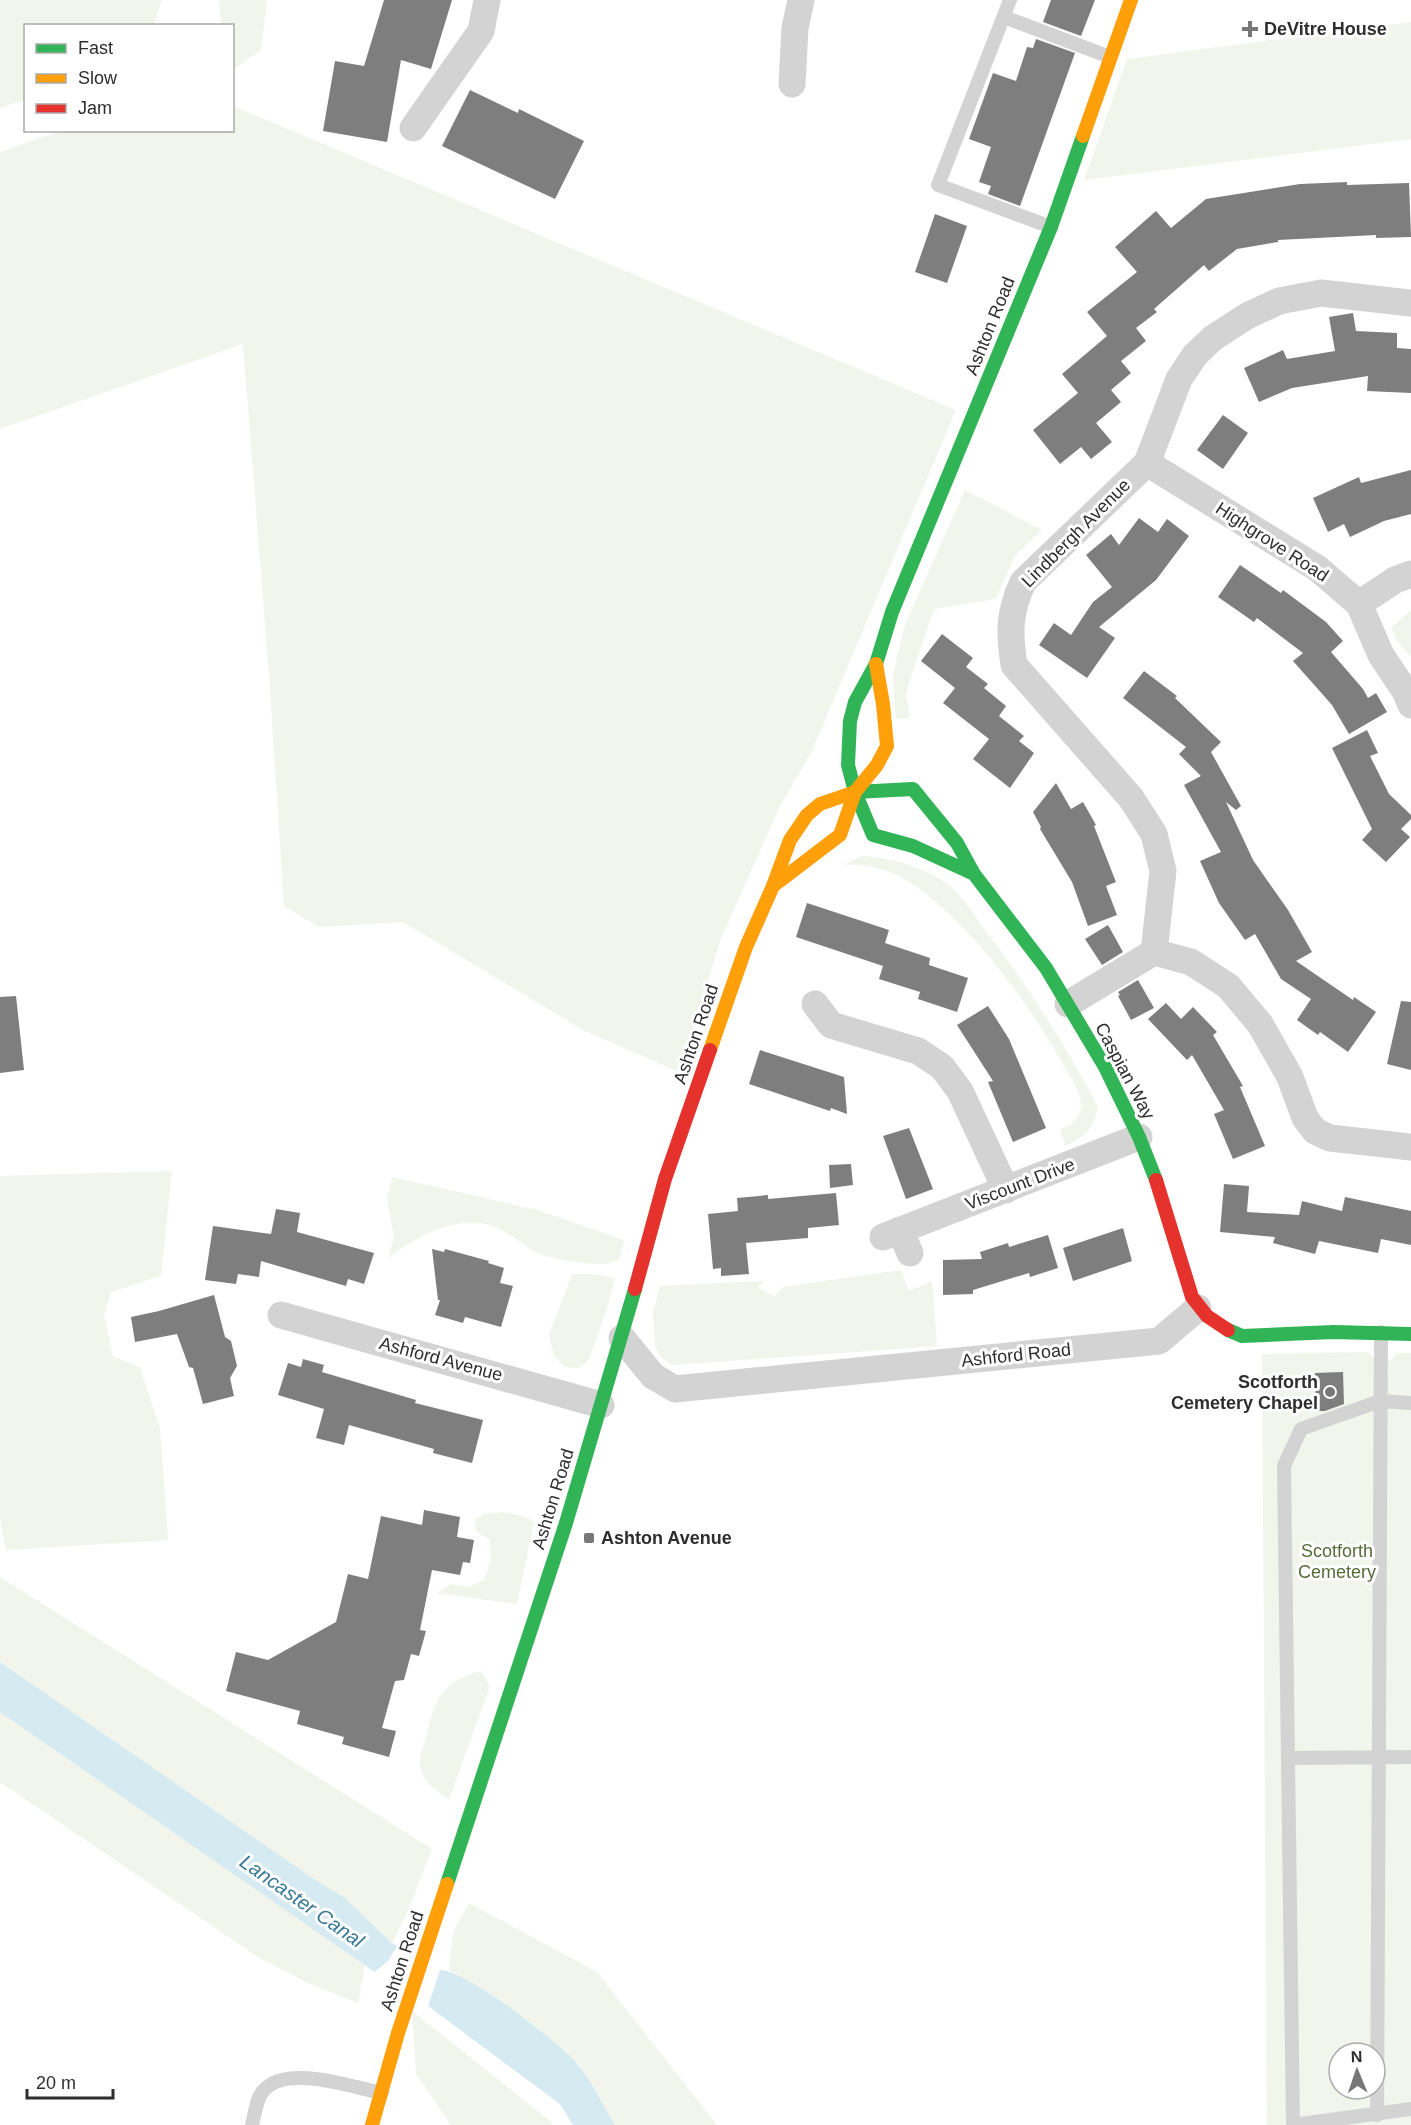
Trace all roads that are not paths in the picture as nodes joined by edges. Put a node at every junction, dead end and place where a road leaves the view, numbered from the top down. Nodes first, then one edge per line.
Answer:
1 (487, 0) edge
2 (801, 0) edge
3 (1010, 0) edge
4 (1131, 0) edge
5 (1004, 17) junction
6 (1110, 57) junction
7 (792, 84) dead end
8 (413, 128) dead end
9 (1051, 227) junction
10 (1411, 303) edge
11 (1147, 463) junction
12 (1411, 574) edge
13 (1359, 604) junction
14 (876, 664) junction
15 (1411, 705) edge
16 (855, 792) junction
17 (974, 874) junction
18 (773, 886) junction
19 (1154, 952) junction
20 (814, 1004) dead end
21 (1068, 1004) junction
22 (1139, 1137) junction
23 (1411, 1147) edge
24 (1006, 1190) junction
25 (898, 1240) dead end
26 (1198, 1308) junction
27 (281, 1315) dead end
28 (1381, 1332) junction
29 (1411, 1334) edge
30 (622, 1338) junction
31 (1380, 1401) junction
32 (1411, 1403) edge
33 (601, 1405) junction
34 (1378, 1756) junction
35 (1411, 1757) edge
36 (1288, 1758) junction
37 (382, 2092) junction
38 (1411, 2109) edge
39 (1377, 2115) junction
40 (252, 2125) edge
41 (372, 2125) edge
42 (1293, 2125) edge

1 - 8 street
2 - 7 street
3 - 5 lane
4 - 6 main road, Ashton Road
5 - 6 lane
5 - 9 lane
6 - 9 main road, Ashton Road
9 - 14 main road, Ashton Road
10 - 11 street, Lindbergh Avenue
11 - 13 street, Highgrove Road
11 - 19 street, Lindbergh Avenue
12 - 13 street
13 - 15 street, Highgrove Road
14 - 16 main road, Ashton Road
14 - 16 main road, Ashton Road
16 - 17 main road, Caspian Way
16 - 17 main road, Caspian Way
16 - 18 main road, Ashton Road
16 - 18 main road, Ashton Road
17 - 21 main road, Caspian Way
18 - 30 main road, Ashton Road
19 - 21 street
19 - 23 street
20 - 24 street
21 - 22 main road, Caspian Way
22 - 24 street, Viscount Drive
22 - 26 main road, Caspian Way
24 - 25 street, Viscount Drive
26 - 28 main road
26 - 30 street, Ashford Road
27 - 33 street, Ashford Avenue
28 - 29 main road
28 - 31 lane
30 - 33 main road, Ashton Road
31 - 32 lane
31 - 34 lane
31 - 36 lane
33 - 37 main road, Ashton Road
34 - 35 lane
34 - 36 lane
34 - 39 lane
36 - 42 lane
37 - 40 lane
37 - 41 main road, Ashton Road
38 - 39 lane
39 - 42 lane

